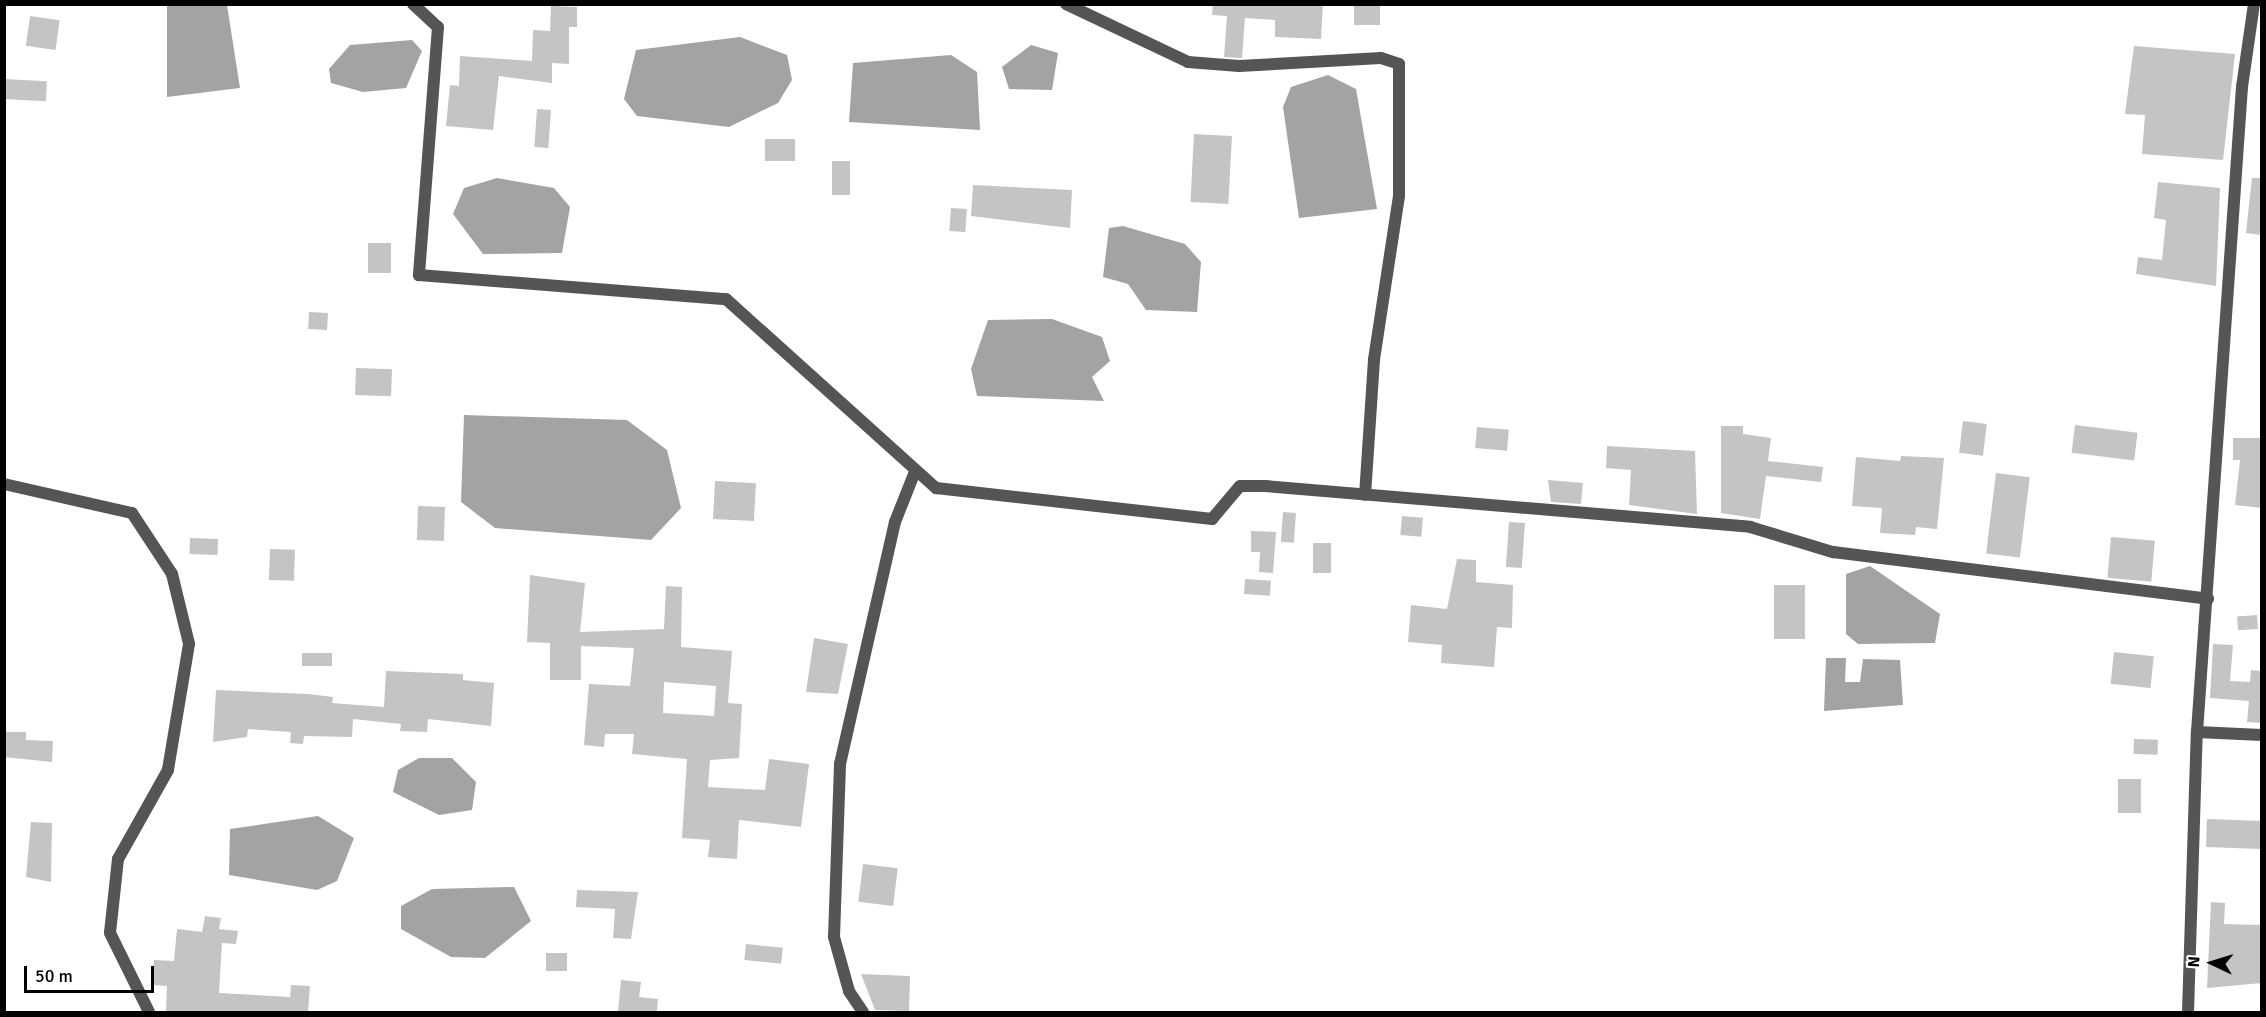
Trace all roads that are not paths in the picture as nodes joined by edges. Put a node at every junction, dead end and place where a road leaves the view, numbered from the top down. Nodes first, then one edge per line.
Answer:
1 (413, 4) edge
2 (1066, 4) edge
3 (2254, 4) edge
4 (914, 474) junction
5 (4, 484) edge
6 (1365, 495) junction
7 (2208, 598) junction
8 (2197, 732) junction
9 (2262, 735) edge
10 (148, 1012) edge
11 (863, 1012) edge
12 (2188, 1012) edge

1 - 4 street
2 - 6 street
3 - 7 street
4 - 6 street
4 - 11 street
5 - 10 street
6 - 7 street
7 - 8 street
8 - 9 street
8 - 12 street

